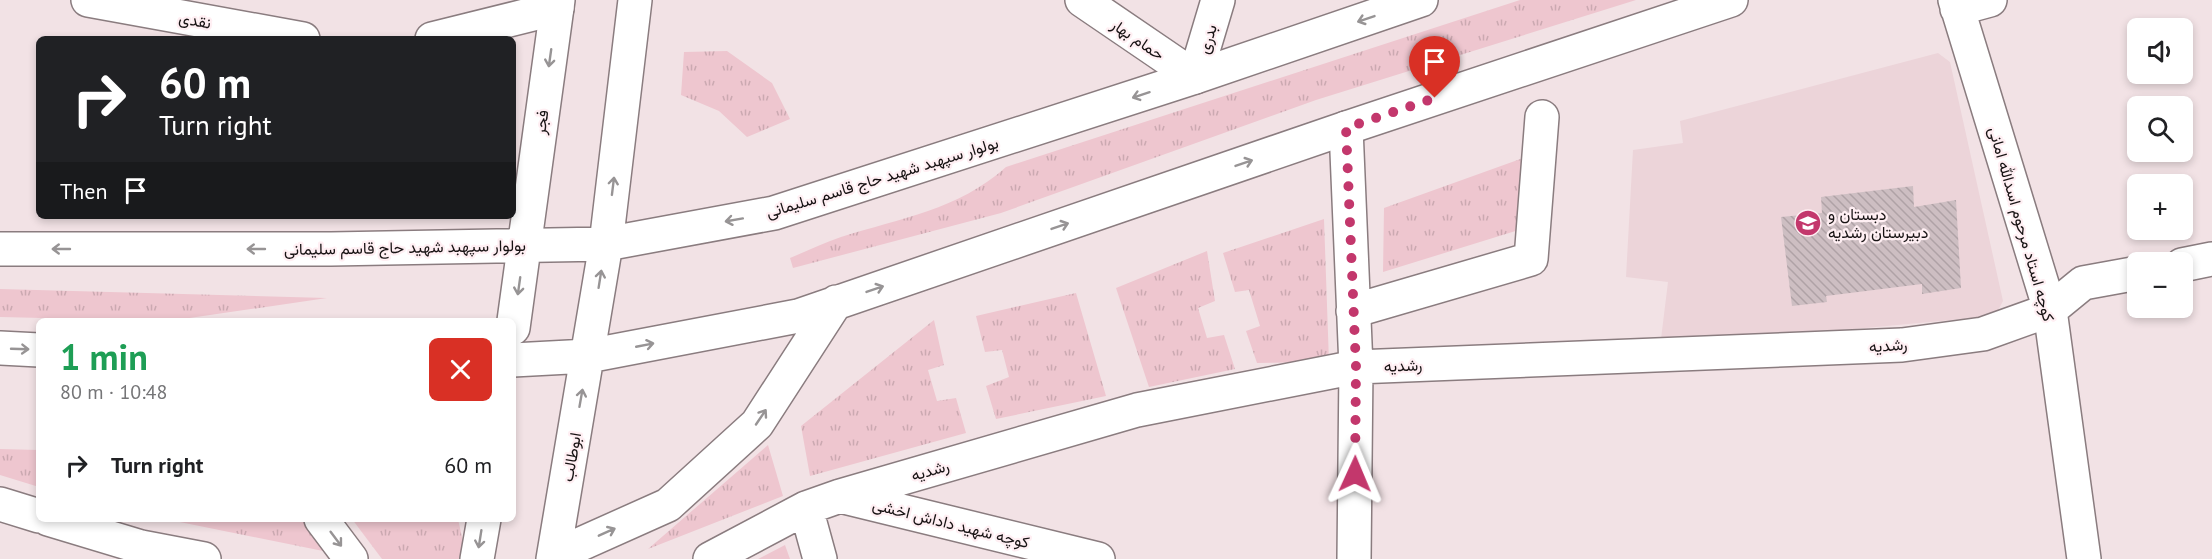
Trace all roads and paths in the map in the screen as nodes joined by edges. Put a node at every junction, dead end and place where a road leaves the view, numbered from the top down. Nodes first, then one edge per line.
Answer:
1 (88, 0) edge
2 (635, 0) edge
3 (1082, 0) edge
4 (1218, 0) edge
5 (1421, 0) edge
6 (1731, 0) edge
7 (1990, 0) edge
8 (557, 4) edge
9 (1956, 5) edge
10 (286, 36) edge
11 (443, 36) edge
12 (1195, 77) junction
13 (1542, 117) dead end
14 (1346, 128) junction
15 (524, 244) junction
16 (606, 244) junction
17 (0, 249) edge
18 (2212, 259) edge
19 (2193, 263) edge
20 (2127, 275) edge
21 (836, 302) junction
22 (2050, 310) junction
23 (1353, 311) junction
24 (514, 318) edge
25 (0, 348) edge
26 (36, 350) edge
27 (588, 356) junction
28 (516, 360) edge
29 (1356, 367) junction
30 (840, 496) junction
31 (0, 504) edge
32 (806, 508) junction
33 (36, 515) edge
34 (58, 522) edge
35 (323, 522) edge
36 (483, 522) edge
37 (554, 558) edge
38 (204, 559) edge
39 (351, 559) edge
40 (477, 559) edge
41 (710, 559) edge
42 (820, 559) edge
43 (1098, 559) edge
44 (1354, 559) edge
45 (2084, 559) edge

1 - 10 main road, نقدی
16 -> 2 main road
3 - 12 main road, حمام بهار
4 - 12 main road, بدری
5 -> 12 main road, بولوار سپهبد شهید حاج قاسم سلیمانی
6 - 14 main road
7 - 9 main road
8 - 11 main road
8 -> 15 main road, فجر
9 - 22 main road, کوچه استاد مرحوم اسدالله امانی
12 -> 16 main road, بولوار سپهبد شهید حاج قاسم سلیمانی
13 - 23 main road
21 -> 14 main road
14 - 23 main road
15 - 16 main road, بولوار سپهبد شهید حاج قاسم سلیمانی
15 -> 17 main road, بولوار سپهبد شهید حاج قاسم سلیمانی
15 -> 24 main road, فجر
27 -> 16 main road, ابوطالب
18 - 19 main road
20 - 22 main road, رشدیه
27 -> 21 main road
37 -> 21 main road
22 - 29 main road, رشدیه
22 - 45 main road, کوچه استاد مرحوم اسدالله امانی
23 - 29 main road
25 -> 26 main road
27 - 28 main road
37 -> 27 main road, ابوطالب
29 - 30 main road, رشدیه
29 - 44 main road
30 - 32 main road, رشدیه
30 - 43 main road, کوچه شهید داداش اخشی
31 - 33 main road
32 - 41 main road, رشدیه
32 - 42 main road
34 - 38 main road
35 -> 39 main road
36 -> 40 main road

